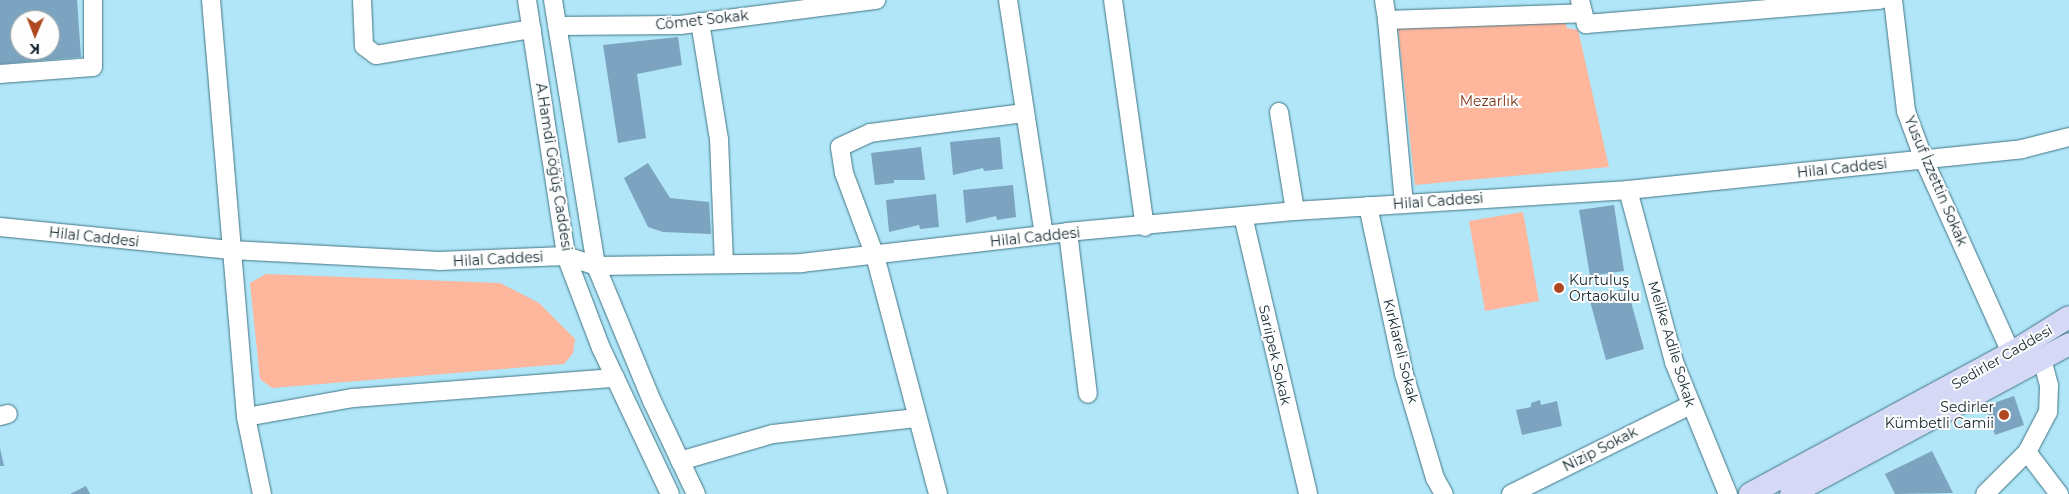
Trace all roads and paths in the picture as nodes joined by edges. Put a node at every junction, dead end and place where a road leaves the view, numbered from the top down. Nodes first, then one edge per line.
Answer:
1 (93, 0) edge
2 (211, 0) edge
3 (362, 0) edge
4 (527, 0) edge
5 (553, 0) edge
6 (876, 0) edge
7 (1008, 0) edge
8 (1113, 0) edge
9 (1384, 0) edge
10 (1880, 0) edge
11 (1894, 0) edge
12 (774, 6) edge
13 (1582, 6) edge
14 (1387, 20) junction
15 (700, 22) junction
16 (557, 26) junction
17 (532, 29) junction
18 (0, 74) edge
19 (1279, 112) dead end
20 (1025, 113) junction
21 (2069, 137) edge
22 (1924, 160) junction
23 (1628, 190) junction
24 (1404, 202) junction
25 (1368, 206) junction
26 (1295, 211) junction
27 (1242, 216) junction
28 (0, 227) edge
29 (1145, 227) junction
30 (1068, 232) junction
31 (1044, 235) junction
32 (231, 250) junction
33 (566, 256) junction
34 (875, 256) junction
35 (724, 264) junction
36 (596, 266) junction
37 (2069, 318) edge
38 (2069, 344) edge
39 (2011, 354) junction
40 (2042, 359) junction
41 (615, 378) junction
42 (1088, 394) dead end
43 (1690, 405) junction
44 (246, 417) junction
45 (916, 418) junction
46 (2027, 452) junction
47 (680, 461) junction
48 (262, 494) edge
49 (670, 494) edge
50 (696, 494) edge
51 (938, 494) edge
52 (1308, 494) edge
53 (1444, 494) edge
54 (1511, 494) edge
55 (1728, 494) edge
56 (1750, 494) edge
57 (1791, 494) edge
58 (1985, 494) edge
59 (2059, 494) edge

1 - 18 street
2 - 32 street
3 - 17 street
4 - 17 street, A.Hamdi Göğüş Caddesi
5 - 16 street, A.Hamdi Göğüş Caddesi
6 - 12 street, Cömet Sokak
7 - 20 street
8 - 29 street
9 - 14 street
10 - 13 street
11 - 22 street, Yusuf İzzettin Sokak
12 - 15 street, Cömet Sokak
13 - 14 street
14 - 24 street
15 - 16 street, Cömet Sokak
15 - 35 street
16 - 36 street, A.Hamdi Göğüş Caddesi
17 - 33 street, A.Hamdi Göğüş Caddesi
19 - 26 street
20 - 31 street
20 - 34 street
21 - 22 street, Hilal Caddesi
22 - 23 street, Hilal Caddesi
22 - 39 street, Yusuf İzzettin Sokak
23 - 24 street, Hilal Caddesi
23 - 43 street, Melike Adile Sokak
24 - 25 street, Hilal Caddesi
25 - 26 street, Hilal Caddesi
25 - 53 street, Kırklareli Sokak
26 - 27 street, Hilal Caddesi
27 - 29 street, Hilal Caddesi
27 - 52 street, Sarıipek Sokak
28 - 32 street, Hilal Caddesi
29 - 30 street, Hilal Caddesi
30 - 31 street, Hilal Caddesi
30 - 42 street
31 - 34 street, Hilal Caddesi
32 - 33 street, Hilal Caddesi
32 - 44 street
33 - 36 street, Hilal Caddesi
33 - 41 street, A.Hamdi Göğüş Caddesi
34 - 35 street, Hilal Caddesi
34 - 45 street
35 - 36 street, Hilal Caddesi
36 - 47 street, A.Hamdi Göğüş Caddesi
37 - 39 main road, Sedirler Caddesi
38 - 40 main road, Sedirler Caddesi
39 - 40 street
39 - 56 main road, Sedirler Caddesi
40 - 46 street
40 - 57 main road, Sedirler Caddesi
41 - 44 street
41 - 49 street, A.Hamdi Göğüş Caddesi
43 - 54 street, Nizip Sokak
43 - 55 street, Melike Adile Sokak
44 - 48 street
45 - 47 street
45 - 51 street
46 - 58 street
46 - 59 street
47 - 50 street, A.Hamdi Göğüş Caddesi

